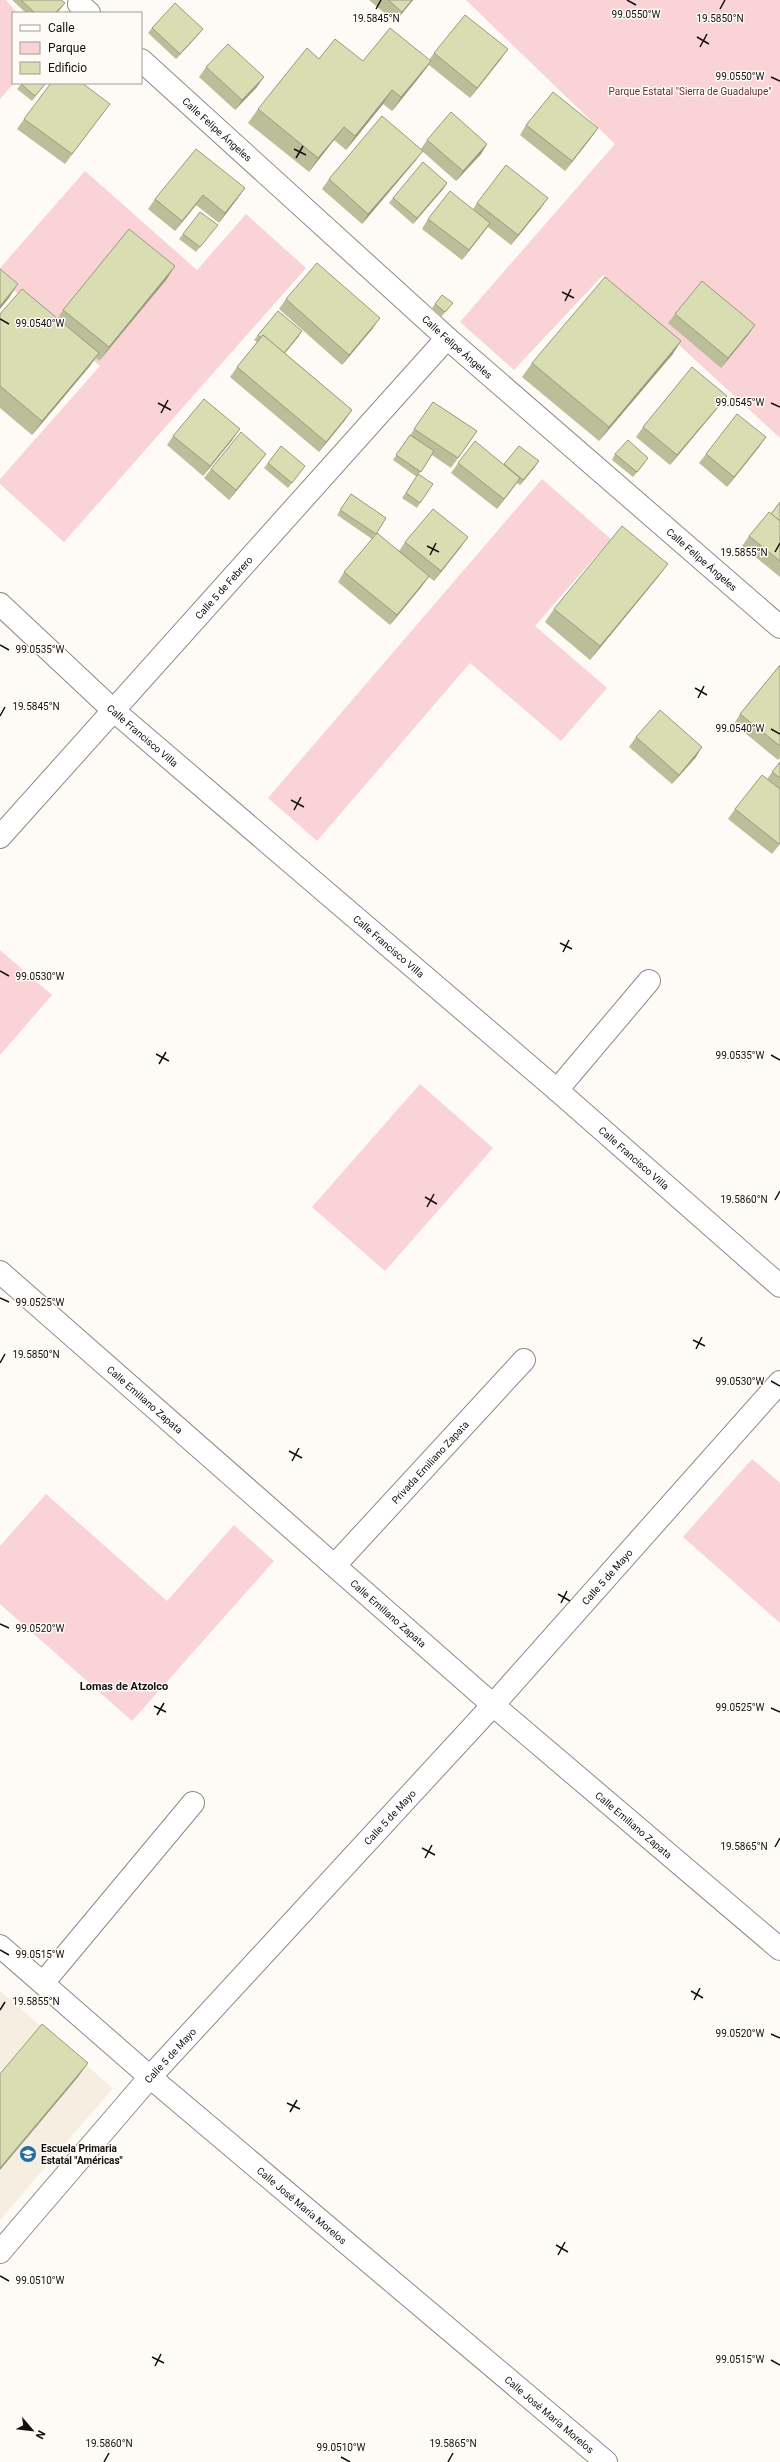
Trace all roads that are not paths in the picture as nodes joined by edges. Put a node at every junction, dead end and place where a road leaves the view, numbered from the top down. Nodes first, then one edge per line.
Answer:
1 (142, 61) edge
2 (447, 338) junction
3 (0, 604) edge
4 (780, 627) edge
5 (113, 710) junction
6 (0, 837) edge
7 (649, 981) dead end
8 (557, 1090) junction
9 (0, 1272) edge
10 (780, 1286) edge
11 (524, 1360) dead end
12 (780, 1382) edge
13 (335, 1565) junction
14 (493, 1705) junction
15 (193, 1803) dead end
16 (0, 1946) edge
17 (780, 1949) edge
18 (43, 1983) junction
19 (150, 2077) junction
20 (0, 2252) edge
21 (606, 2462) edge

1 - 2 street, Calle Felipe Ángeles
2 - 4 street, Calle Felipe Ángeles
2 - 5 street, Calle 5 de Febrero
3 - 5 street, Calle Francisco Villa
5 - 6 street, Calle 5 de Febrero
5 - 8 street, Calle Francisco Villa
7 - 8 street
8 - 10 street, Calle Francisco Villa
9 - 13 street, Calle Emiliano Zapata
11 - 13 street, Privada Emiliano Zapata
12 - 14 street, Calle 5 de Mayo
13 - 14 street, Calle Emiliano Zapata
14 - 17 street, Calle Emiliano Zapata
14 - 19 street, Calle 5 de Mayo
15 - 18 street
16 - 18 street, Calle José María Morelos
18 - 19 street, Calle José María Morelos
19 - 20 street, Calle 5 de Mayo
19 - 21 street, Calle José María Morelos

